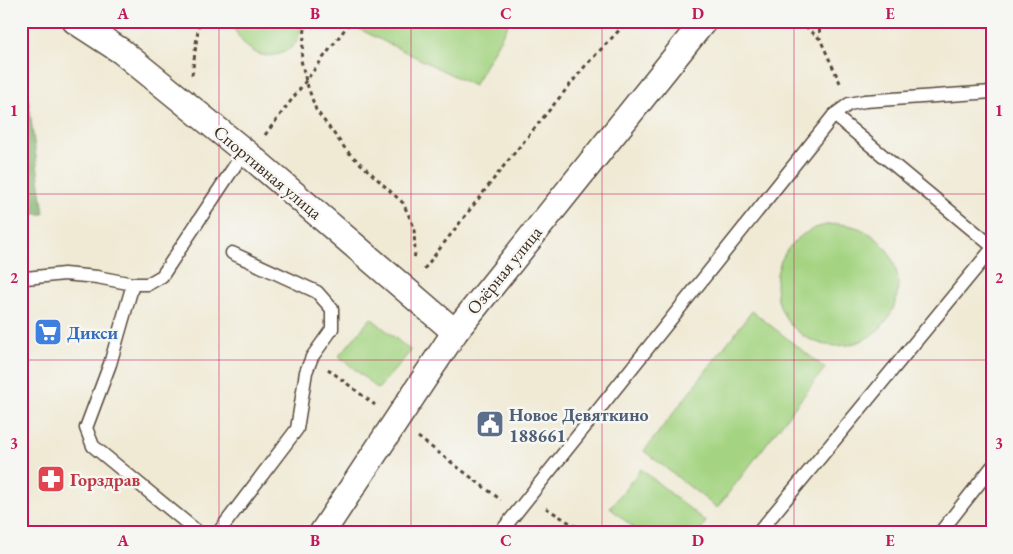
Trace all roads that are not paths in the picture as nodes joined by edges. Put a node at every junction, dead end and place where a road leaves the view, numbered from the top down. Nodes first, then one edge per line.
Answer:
1 (75, 21) edge
2 (704, 21) edge
3 (992, 92) edge
4 (834, 115) junction
5 (247, 153) junction
6 (992, 248) edge
7 (232, 253) dead end
8 (21, 280) edge
9 (133, 284) junction
10 (455, 332) junction
11 (992, 467) edge
12 (199, 533) edge
13 (218, 533) edge
14 (322, 533) edge
15 (500, 533) edge
16 (758, 533) edge
17 (940, 533) edge

1 - 5 street, Спортивная улица
2 - 10 street, Озёрная улица
3 - 4 lane
4 - 6 lane
4 - 15 lane
5 - 9 lane
5 - 10 street, Спортивная улица
6 - 16 lane
7 - 13 lane
8 - 9 lane
9 - 12 lane
10 - 14 street, Озёрная улица
11 - 17 lane

